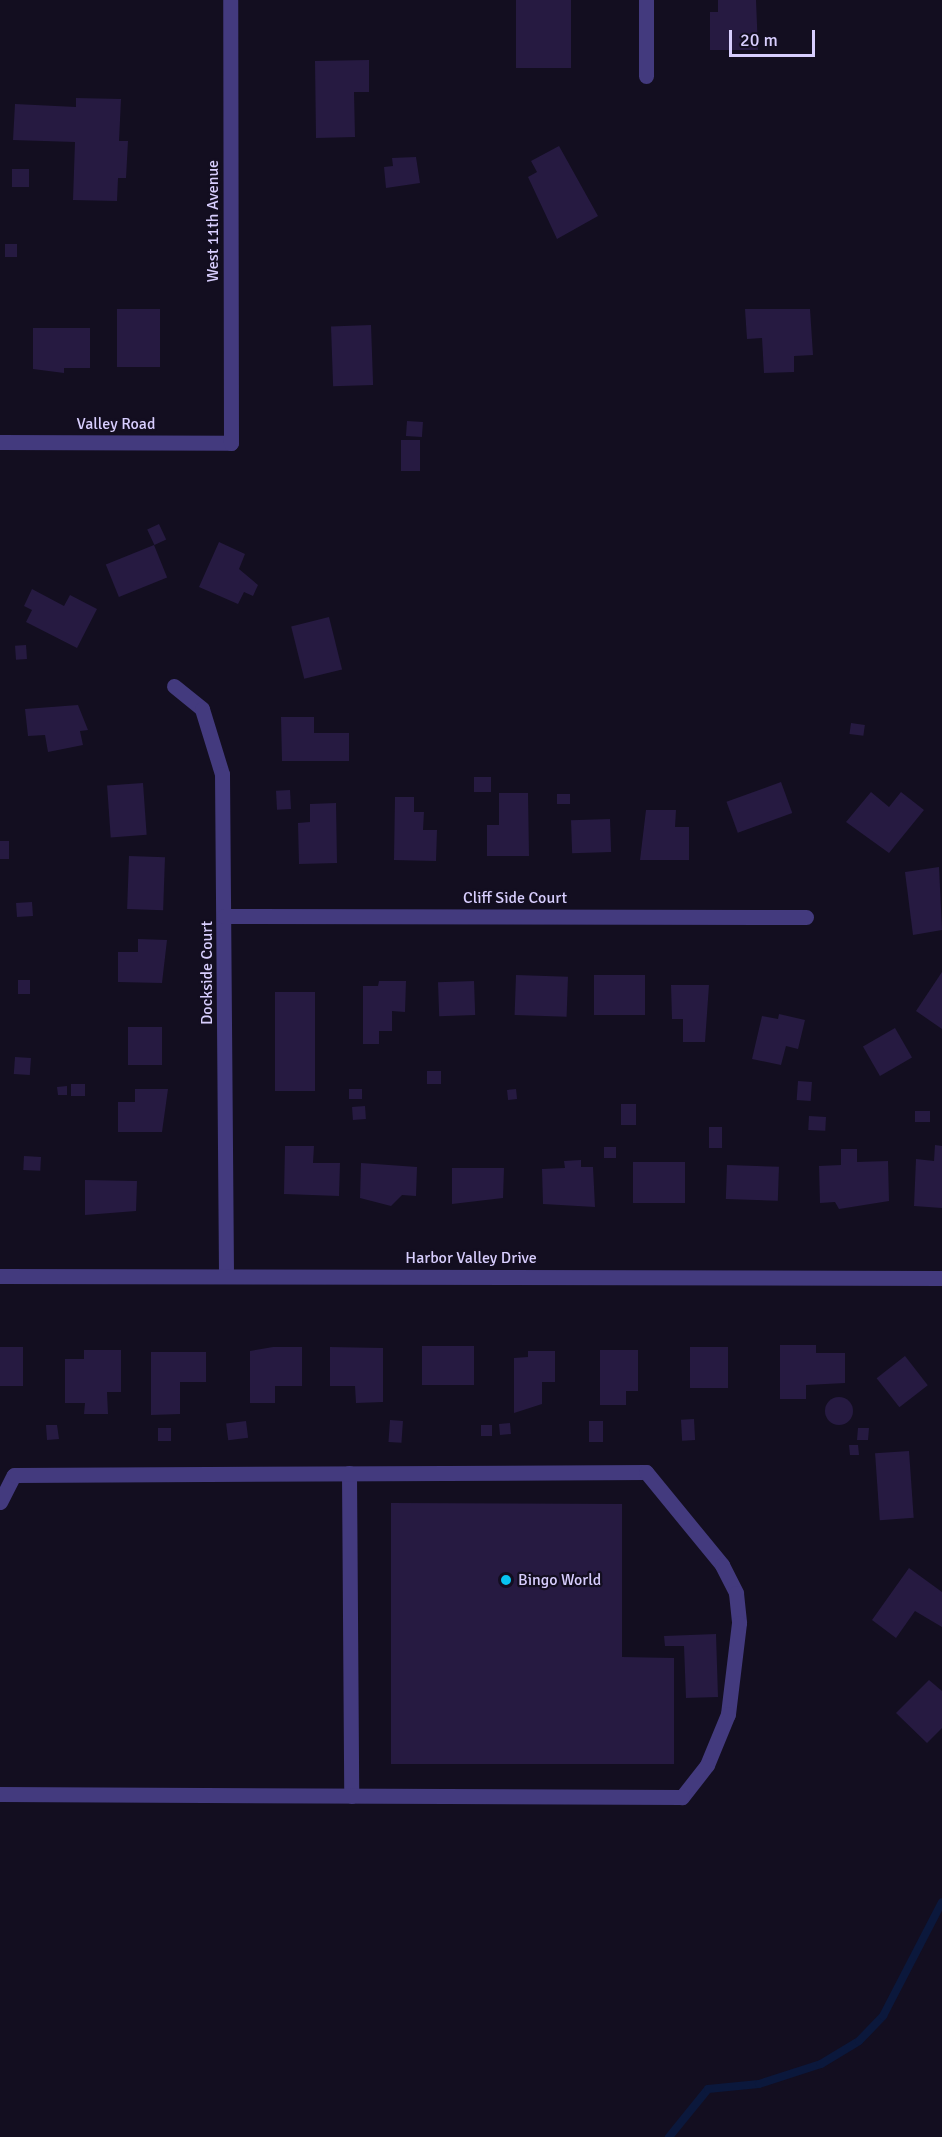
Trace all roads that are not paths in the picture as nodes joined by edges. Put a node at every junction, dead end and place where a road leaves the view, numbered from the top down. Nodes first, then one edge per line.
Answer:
1 (230, 0) edge
2 (646, 0) edge
3 (646, 76) dead end
4 (0, 442) edge
5 (231, 442) joint
6 (174, 686) dead end
7 (224, 916) junction
8 (806, 917) dead end
9 (0, 1276) edge
10 (226, 1276) junction
11 (942, 1278) edge
12 (349, 1473) junction
13 (0, 1502) edge
14 (0, 1794) edge
15 (351, 1796) junction

1 - 5 street, West 11th Avenue
2 - 3 street
4 - 5 street, Valley Road
6 - 7 street, Dockside Court
7 - 8 street, Cliff Side Court
7 - 10 street, Dockside Court
9 - 10 street, Harbor Valley Drive
10 - 11 street, Harbor Valley Drive
12 - 13 street
12 - 15 street
12 - 15 street
14 - 15 street

